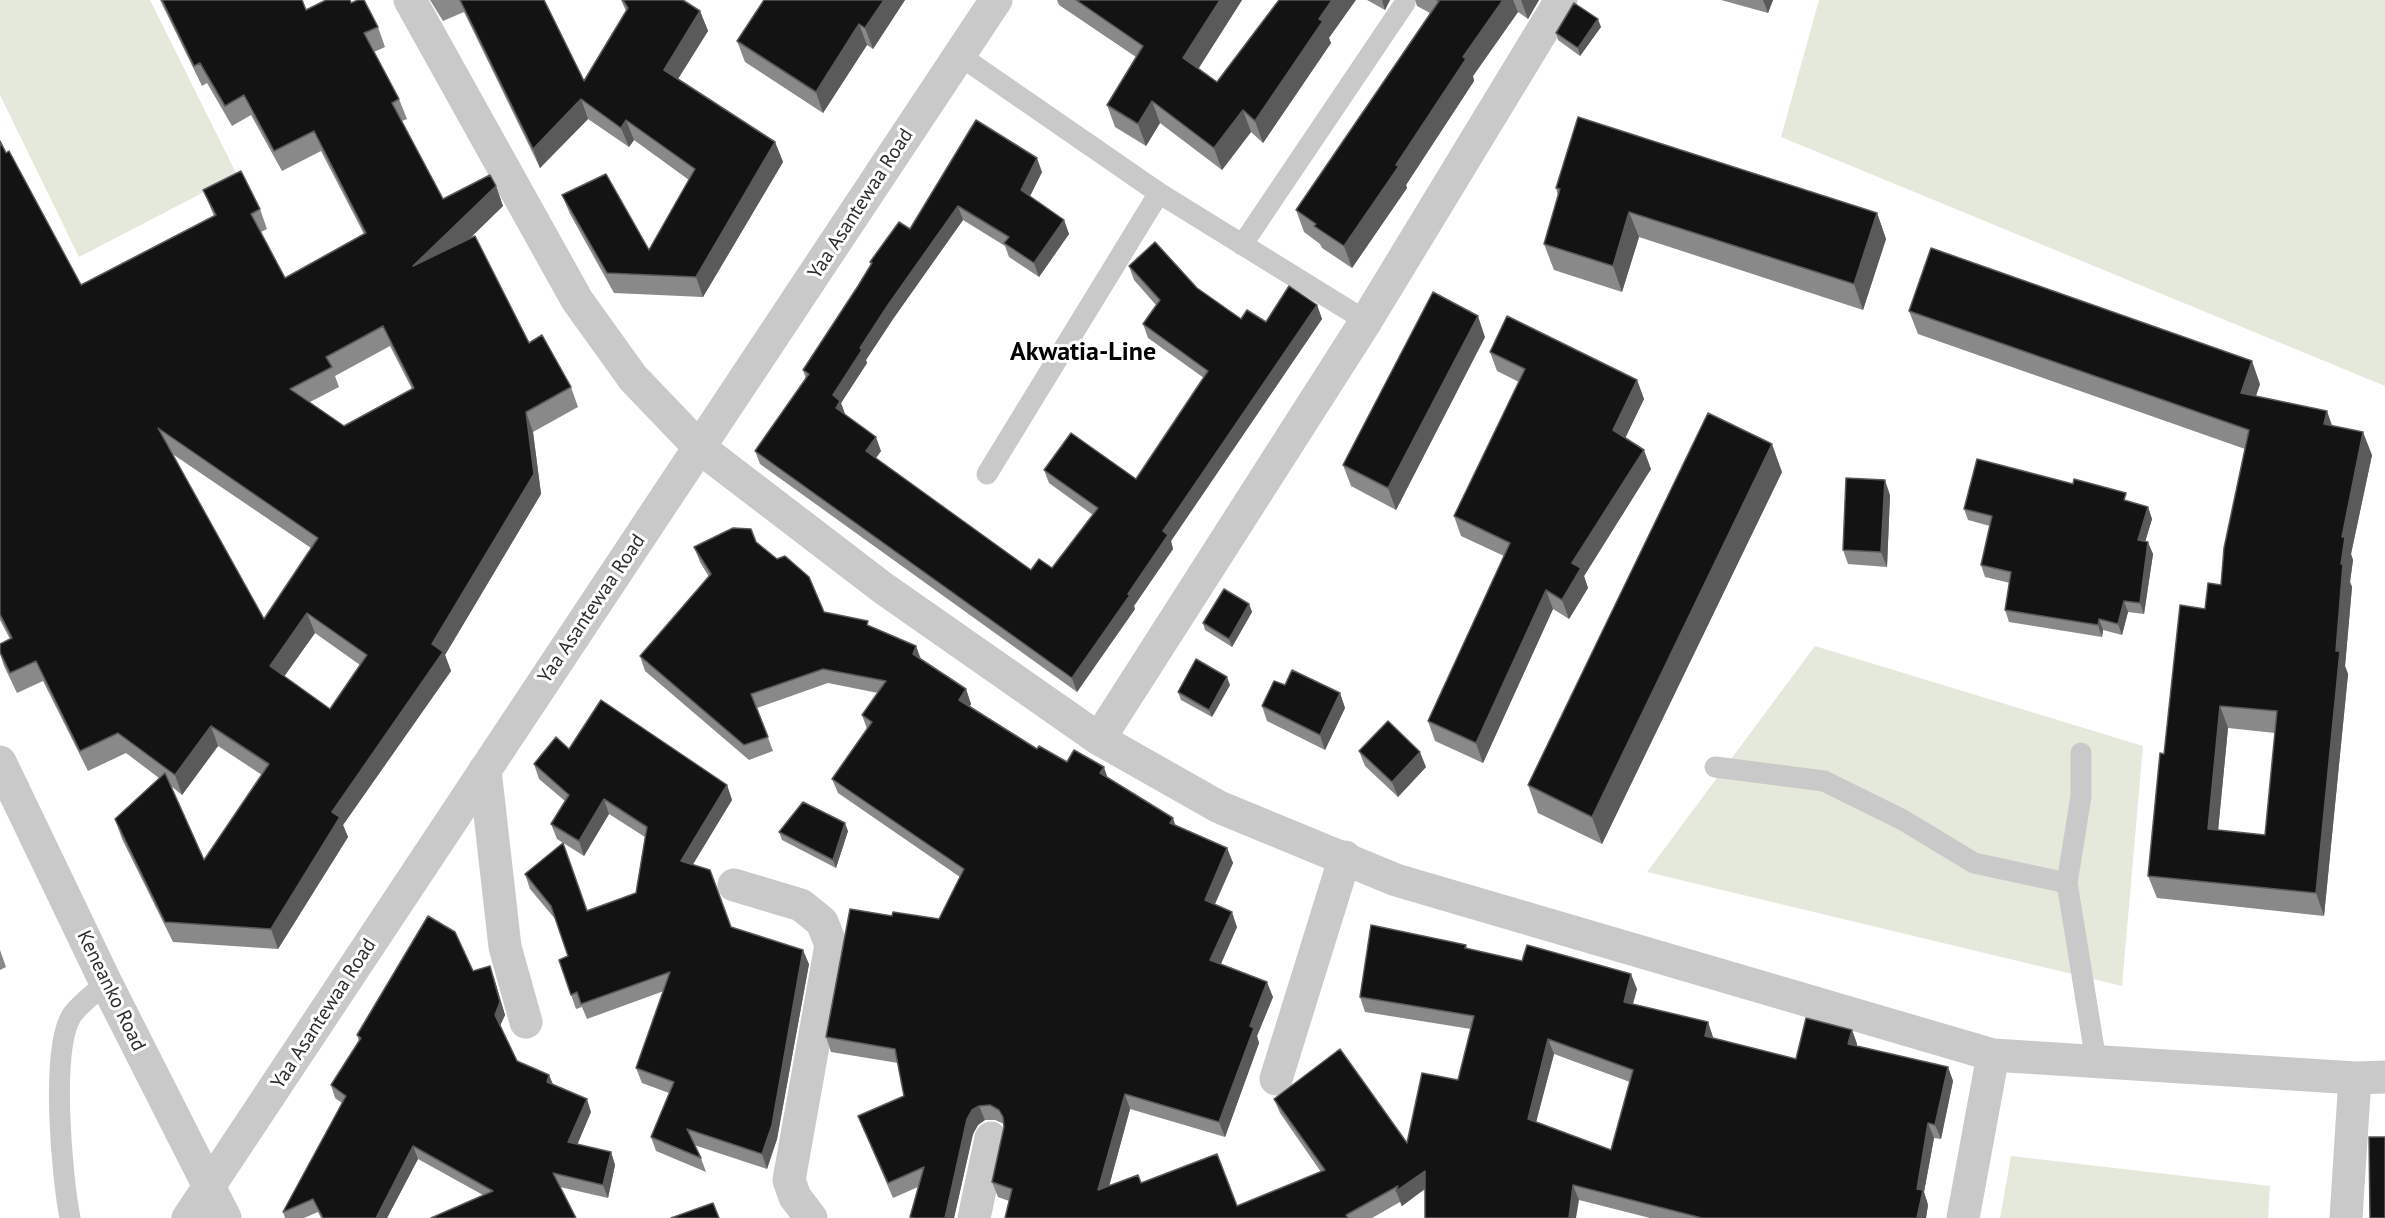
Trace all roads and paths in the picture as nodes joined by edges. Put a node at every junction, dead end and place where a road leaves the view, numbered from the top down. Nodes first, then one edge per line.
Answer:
1 (410, 0) edge
2 (996, 0) edge
3 (1561, 0) edge
4 (1405, 3) dead end
5 (959, 55) junction
6 (1159, 194) junction
7 (1242, 245) junction
8 (1366, 321) junction
9 (700, 448) junction
10 (987, 474) dead end
11 (1099, 739) junction
12 (2081, 753) dead end
13 (0, 762) edge
14 (1715, 767) dead end
15 (485, 770) junction
16 (1345, 857) junction
17 (2067, 883) junction
18 (734, 885) dead end
19 (106, 983) junction
20 (526, 1023) dead end
21 (1993, 1054) junction
22 (2096, 1061) junction
23 (2370, 1078) edge
24 (1275, 1079) dead end
25 (991, 1138) dead end
26 (210, 1187) junction
27 (69, 1218) edge
28 (188, 1218) edge
29 (225, 1218) edge
30 (811, 1218) edge
31 (974, 1218) edge
32 (1963, 1218) edge
33 (2346, 1218) edge

1 - 9 street
2 - 5 street, Yaa Asantewaa Road
3 - 8 street
4 - 7 lane
5 - 6 lane
5 - 9 street, Yaa Asantewaa Road
6 - 7 lane
6 - 10 lane
7 - 8 lane
8 - 11 street
9 - 11 street
9 - 15 street, Yaa Asantewaa Road
11 - 16 street
12 - 17 lane
13 - 19 street, Keneanko Road
14 - 17 lane
15 - 20 street
15 - 26 street, Yaa Asantewaa Road
16 - 21 street
16 - 24 street
17 - 22 lane
18 - 30 street
19 - 26 street, Keneanko Road
19 - 27 lane
21 - 22 street
21 - 32 street
22 - 23 street
23 - 33 street
25 - 31 street
26 - 28 street, Yaa Asantewaa Road
26 - 29 street, Keneanko Road

